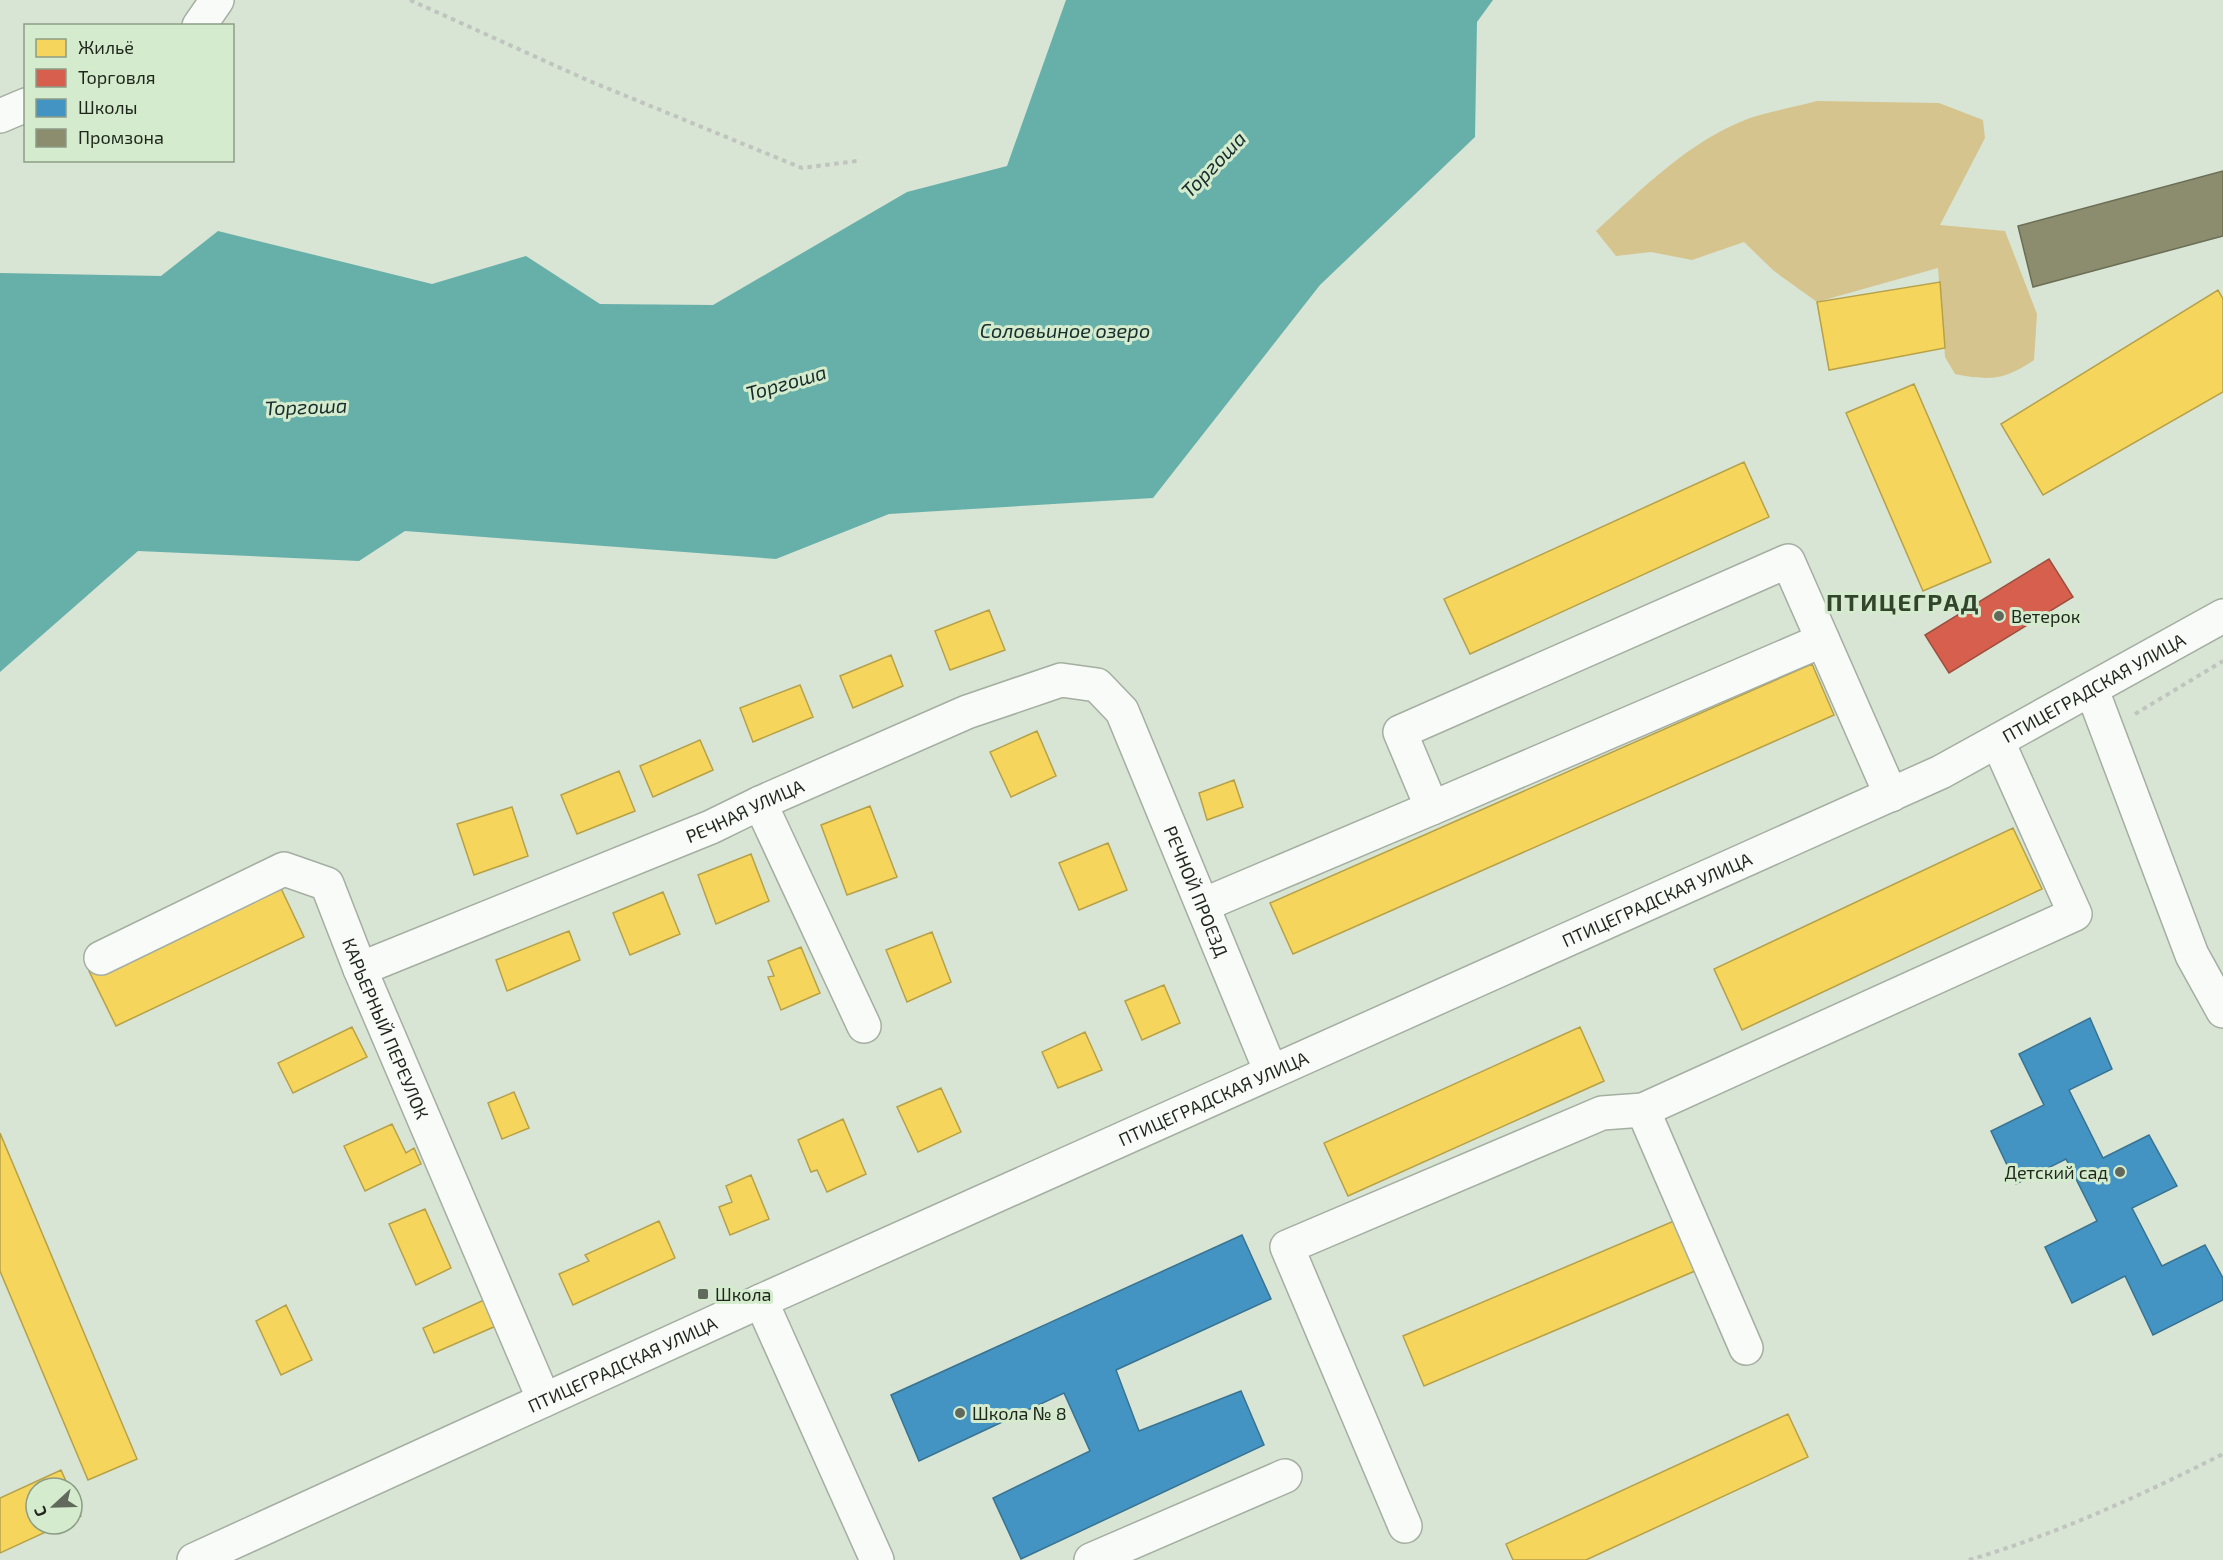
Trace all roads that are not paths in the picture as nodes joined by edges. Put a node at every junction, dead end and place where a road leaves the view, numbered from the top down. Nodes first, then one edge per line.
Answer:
1 (218, 0) edge
2 (200, 24) edge
3 (24, 106) edge
4 (0, 116) edge
5 (2223, 616) edge
6 (1822, 640) junction
7 (2092, 690) junction
8 (1122, 711) joint
9 (1998, 742) junction
10 (1891, 795) junction
11 (760, 803) junction
12 (1432, 808) junction
13 (1203, 905) junction
14 (101, 958) dead end
15 (360, 969) junction
16 (2223, 1011) edge
17 (864, 1026) dead end
18 (1271, 1072) junction
19 (1642, 1110) junction
20 (761, 1300) junction
21 (1746, 1348) dead end
22 (544, 1400) junction
23 (1285, 1476) dead end
24 (1405, 1526) dead end
25 (194, 1560) edge
26 (877, 1560) edge
27 (1091, 1560) edge

1 - 2 street
3 - 4 street
5 - 7 street, ПТИЦЕГРАДСКАЯ УЛИЦА
6 - 10 street
6 - 12 street
6 - 12 street
7 - 9 street, ПТИЦЕГРАДСКАЯ УЛИЦА
7 - 16 street
8 - 11 street, РЕЧНАЯ УЛИЦА
8 - 13 street, РЕЧНОЙ ПРОЕЗД
9 - 10 street, ПТИЦЕГРАДСКАЯ УЛИЦА
9 - 19 street
10 - 18 street, ПТИЦЕГРАДСКАЯ УЛИЦА
11 - 15 street, РЕЧНАЯ УЛИЦА
11 - 17 street
12 - 13 street
13 - 18 street, РЕЧНОЙ ПРОЕЗД
14 - 15 street, КАРЬЕРНЫЙ ПЕРЕУЛОК
15 - 22 street, КАРЬЕРНЫЙ ПЕРЕУЛОК
18 - 20 street, ПТИЦЕГРАДСКАЯ УЛИЦА
19 - 21 street
19 - 24 street
20 - 22 street, ПТИЦЕГРАДСКАЯ УЛИЦА
20 - 26 street
22 - 25 street, ПТИЦЕГРАДСКАЯ УЛИЦА
23 - 27 street

